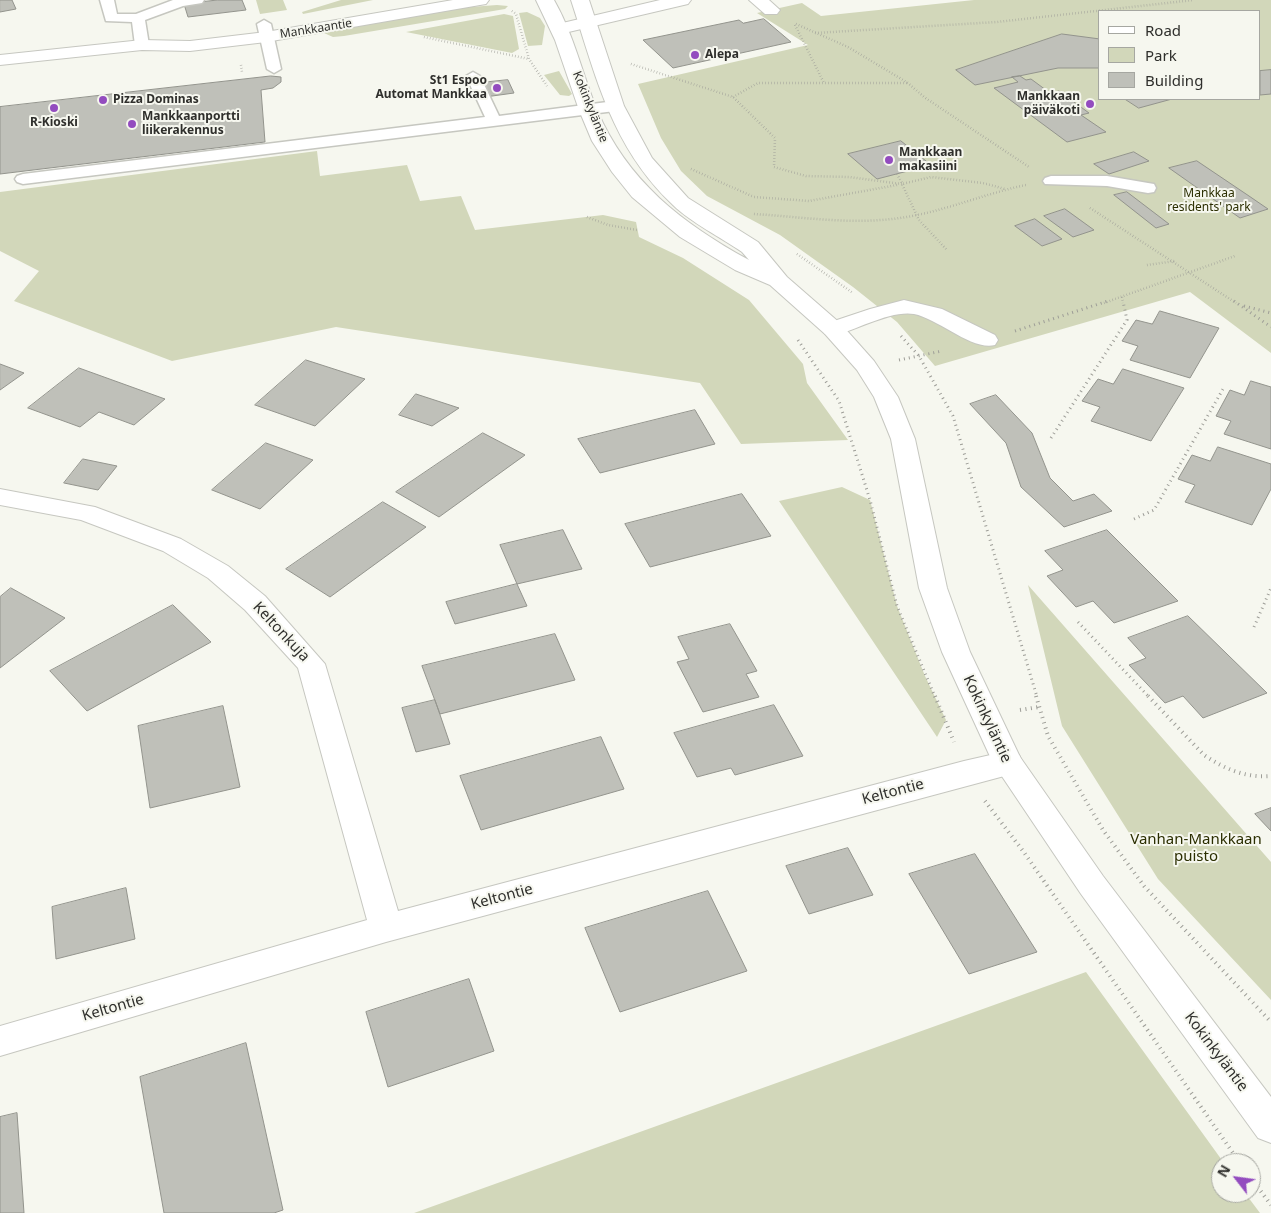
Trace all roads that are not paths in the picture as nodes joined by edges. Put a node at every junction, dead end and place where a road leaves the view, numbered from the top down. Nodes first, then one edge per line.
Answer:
1 (107, 0) edge
2 (197, 0) edge
3 (397, 0) edge
4 (480, 0) edge
5 (545, 0) edge
6 (580, 0) edge
7 (682, 0) edge
8 (138, 18) junction
9 (587, 22) junction
10 (560, 29) junction
11 (265, 31) junction
12 (146, 45) junction
13 (0, 60) edge
14 (274, 69) dead end
15 (473, 76) dead end
16 (615, 106) junction
17 (588, 109) junction
18 (494, 121) junction
19 (23, 179) dead end
20 (1051, 181) road end
21 (1148, 188) dead end
22 (779, 282) junction
23 (833, 329) junction
24 (987, 340) road end
25 (0, 497) edge
26 (1008, 763) junction
27 (386, 928) junction
28 (0, 1041) edge
29 (1271, 1126) edge

1 - 8 lane
2 - 8 lane
3 - 11 main road, Mankkaantie
4 - 11 main road, Mankkaantie
5 - 10 main road, Kokinkyläntie
6 - 9 main road, Kokinkyläntie
7 - 9 main road
8 - 12 lane
9 - 10 main road
9 - 16 main road, Kokinkyläntie
10 - 17 main road, Kokinkyläntie
11 - 12 main road, Mankkaantie
11 - 14 lane
12 - 13 main road, Mankkaantie
15 - 18 lane
16 - 17 lane
16 - 22 main road, Kokinkyläntie
17 - 18 lane
17 - 22 main road, Kokinkyläntie
18 - 19 lane
20 - 21 lane
22 - 23 main road, Kokinkyläntie
23 - 24 main road
23 - 26 main road, Kokinkyläntie
25 - 27 main road, Keltonkuja
26 - 27 main road, Keltontie
26 - 29 main road, Kokinkyläntie
27 - 28 main road, Keltontie

